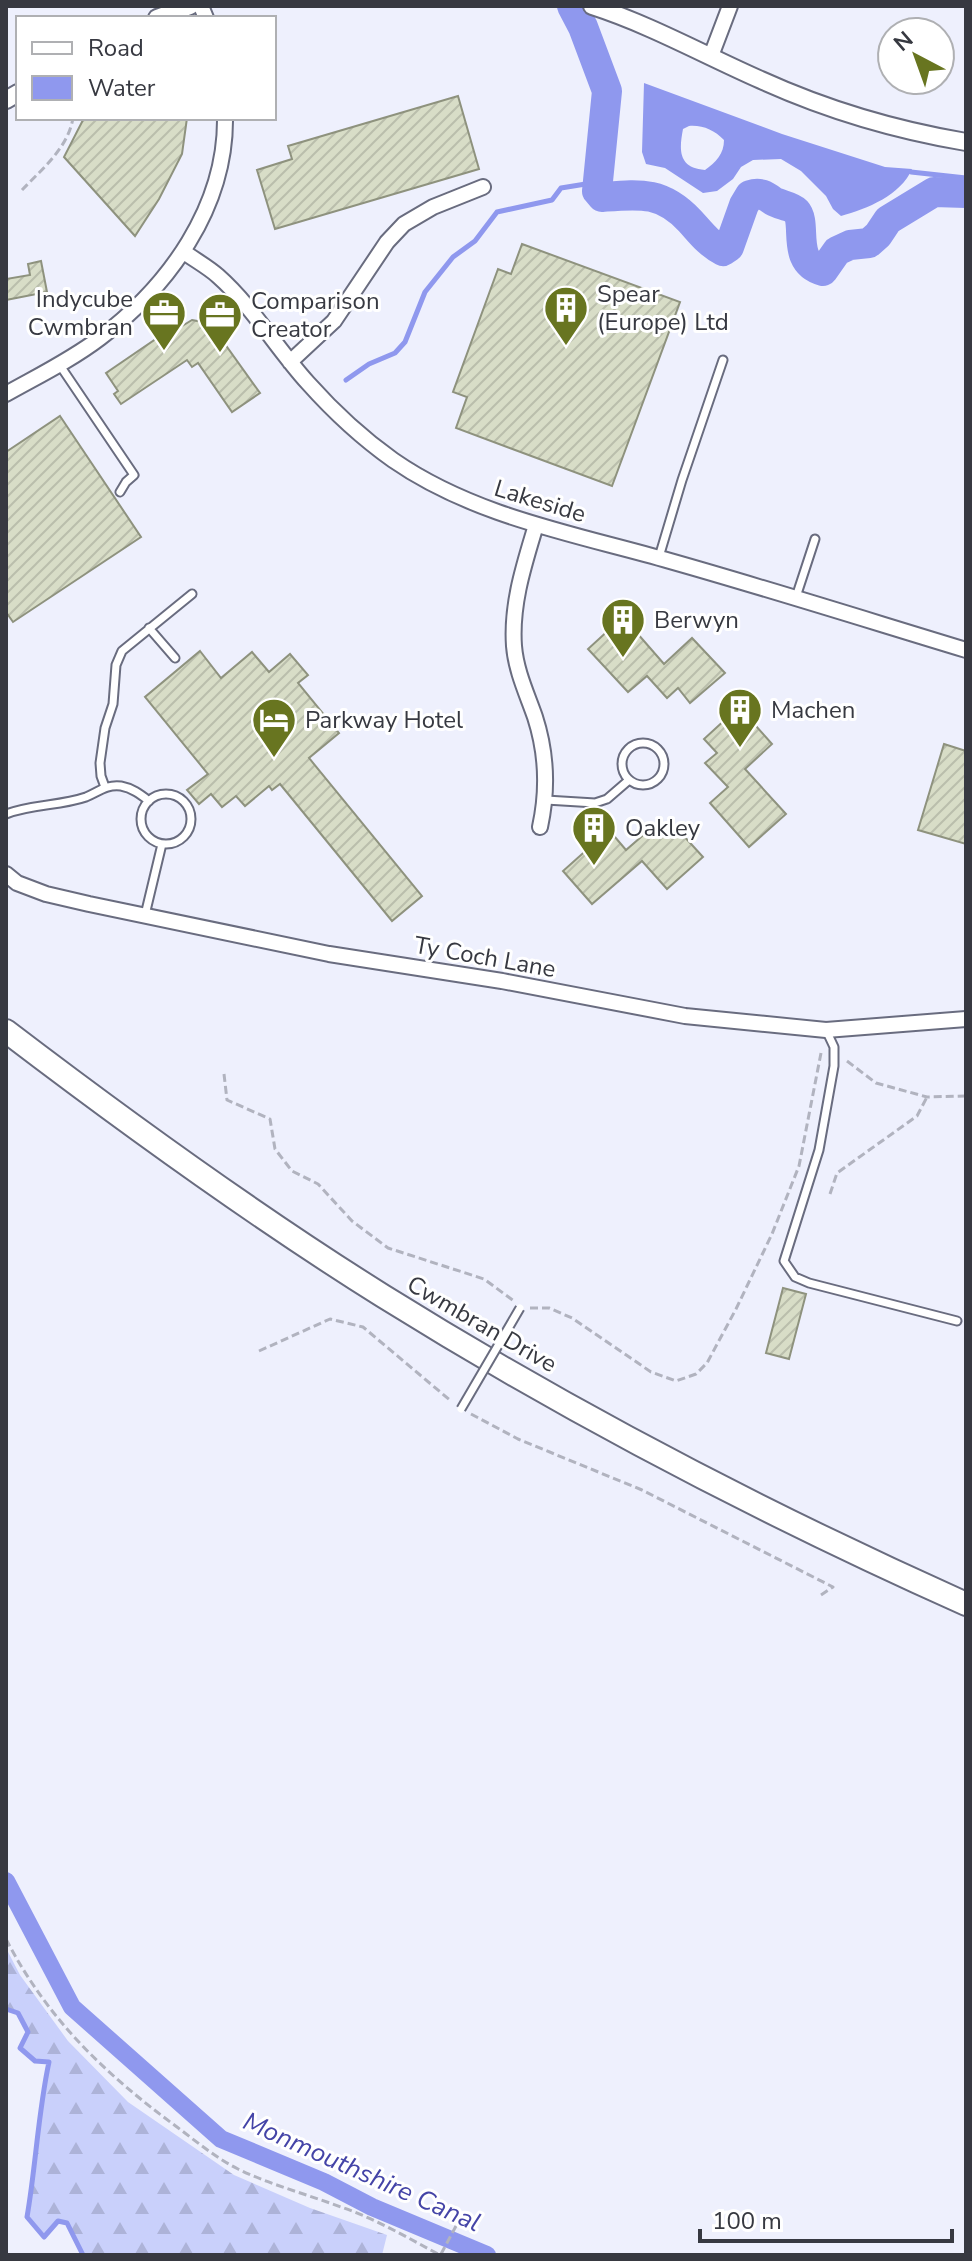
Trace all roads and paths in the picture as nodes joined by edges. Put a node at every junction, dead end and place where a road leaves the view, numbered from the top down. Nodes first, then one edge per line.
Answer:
1 (190, 6) edge
2 (592, 6) edge
3 (730, 6) edge
4 (162, 16) edge
5 (711, 56) junction
6 (73, 120) edge
7 (225, 120) edge
8 (966, 142) edge
9 (483, 187) dead end
10 (22, 190) dead end
11 (184, 252) junction
12 (723, 360) dead end
13 (290, 362) junction
14 (59, 364) junction
15 (6, 394) edge
16 (120, 492) dead end
17 (536, 525) junction
18 (815, 539) dead end
19 (659, 557) junction
20 (192, 594) dead end
21 (796, 598) junction
22 (149, 628) junction
23 (966, 650) edge
24 (175, 658) dead end
25 (629, 780) junction
26 (105, 787) junction
27 (546, 800) junction
28 (149, 801) junction
29 (6, 814) edge
30 (540, 827) dead end
31 (162, 844) junction
32 (6, 874) edge
33 (145, 916) junction
34 (966, 1019) edge
35 (826, 1030) junction
36 (6, 1031) edge
37 (834, 1047) junction
38 (224, 1074) dead end
39 (966, 1096) edge
40 (927, 1097) junction
41 (830, 1194) dead end
42 (520, 1308) junction
43 (957, 1321) dead end
44 (259, 1351) dead end
45 (461, 1409) junction
46 (821, 1595) dead end
47 (966, 1604) edge
48 (6, 1939) edge
49 (456, 2226) dead end
50 (441, 2255) edge

1 - 4 street
2 - 5 street
3 - 5 street
5 - 8 street
6 - 10 path
7 - 11 street
9 - 13 street
11 - 13 street, Lakeside
11 - 14 street
12 - 19 lane
13 - 17 street, Lakeside
14 - 15 street
14 - 16 lane
17 - 19 street, Lakeside
17 - 27 street
18 - 21 lane
19 - 21 street, Lakeside
20 - 22 lane
21 - 23 street, Lakeside
22 - 24 lane
22 - 26 lane
25 - 25 lane
25 - 27 lane
26 - 28 lane
26 - 29 lane
27 - 30 street
28 - 31 lane
28 - 31 lane
31 - 33 lane
32 - 33 street, Ty Coch Lane
33 - 35 street, Ty Coch Lane
34 - 35 street, Ty Coch Lane
35 - 37 lane
35 - 42 path
36 - 47 main road, Cwmbran Drive
37 - 40 path
37 - 43 lane
38 - 42 path
39 - 40 path
40 - 41 path
42 - 45 lane, bridge
44 - 45 path
45 - 46 path
48 - 50 path
49 - 50 path

